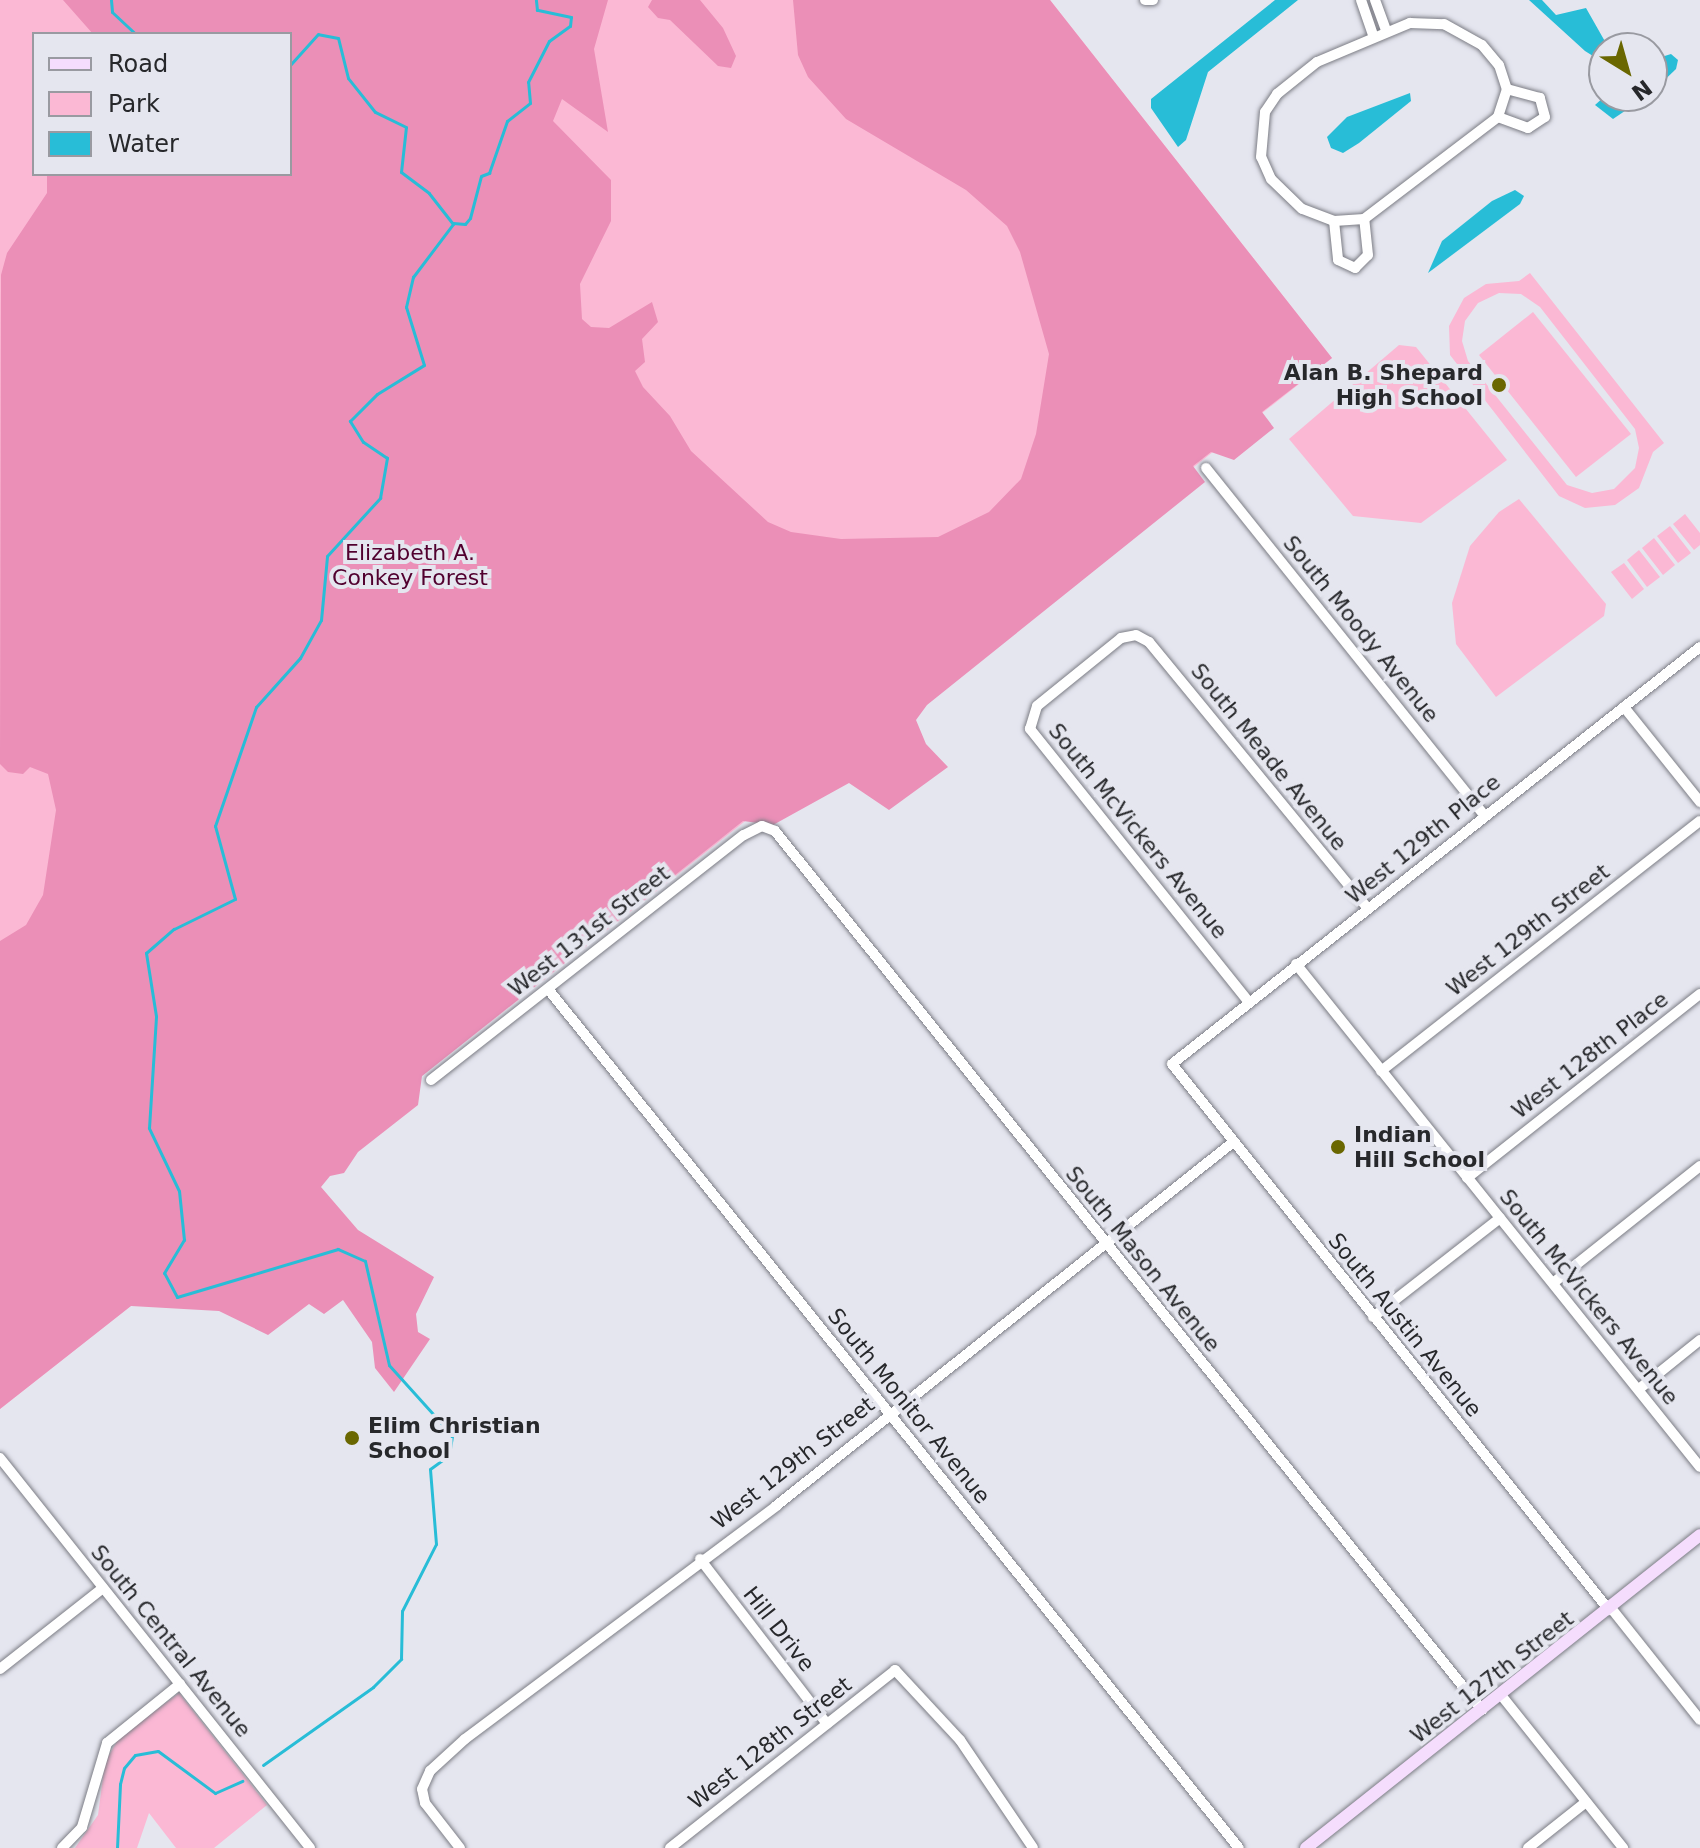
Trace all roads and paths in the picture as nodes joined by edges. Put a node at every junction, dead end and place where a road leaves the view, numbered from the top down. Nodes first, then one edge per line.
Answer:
1 (1145, 0) edge
2 (1153, 0) edge
3 (1361, 0) edge
4 (1375, 0) edge
5 (1386, 30) junction
6 (1373, 34) junction
7 (1507, 89) junction
8 (1498, 117) junction
9 (1364, 219) junction
10 (1334, 221) junction
11 (1206, 468) dead end
12 (1136, 635) joint
13 (1700, 647) edge
14 (1624, 707) junction
15 (1700, 802) edge
16 (1484, 815) junction
17 (1700, 821) edge
18 (775, 831) joint
19 (1368, 909) junction
20 (1296, 964) junction
21 (548, 989) junction
22 (1700, 994) edge
23 (1248, 1001) junction
24 (1172, 1064) joint
25 (1381, 1071) junction
26 (431, 1080) dead end
27 (1232, 1143) junction
28 (1700, 1166) edge
29 (1467, 1178) junction
30 (1500, 1218) junction
31 (1105, 1243) junction
32 (1553, 1283) junction
33 (1373, 1317) junction
34 (1700, 1340) edge
35 (1639, 1389) junction
36 (889, 1415) junction
37 (0, 1458) edge
38 (1700, 1467) edge
39 (1700, 1535) edge
40 (700, 1559) junction
41 (103, 1588) junction
42 (1610, 1609) junction
43 (0, 1669) edge
44 (180, 1684) junction
45 (1501, 1695) junction
46 (1482, 1710) junction
47 (1700, 1720) edge
48 (827, 1724) junction
49 (1586, 1802) junction
50 (62, 1848) edge
51 (310, 1848) edge
52 (460, 1848) edge
53 (670, 1848) edge
54 (1033, 1848) edge
55 (1239, 1848) edge
56 (1306, 1848) edge
57 (1528, 1848) edge
58 (1623, 1848) edge

1 - 2 street
3 - 6 street
4 - 5 street
5 - 6 street
5 - 7 street
6 - 10 street
7 - 8 street
7 - 8 street
8 - 9 street
9 - 10 street
9 - 10 street
11 - 16 street, South Moody Avenue
12 - 19 street, South Meade Avenue
12 - 23 street, South McVickers Avenue
13 - 14 street, West 129th Place
14 - 15 street
14 - 16 street, West 129th Place
16 - 19 street, West 129th Place
17 - 25 street, West 129th Street
18 - 21 street, West 131st Street
18 - 31 street, South Mason Avenue
19 - 20 street, West 129th Place
20 - 23 street, West 129th Place
20 - 25 street, South McVickers Avenue
21 - 26 street, West 131st Street
21 - 36 street, South Monitor Avenue
22 - 29 street, West 128th Place
23 - 24 street, West 129th Place
24 - 27 street, South Austin Avenue
25 - 29 street, South McVickers Avenue
27 - 31 street, West 129th Street
27 - 33 street, South Austin Avenue
28 - 32 street
29 - 30 street, South McVickers Avenue
30 - 32 street, South McVickers Avenue
30 - 33 street
31 - 36 street, West 129th Street
31 - 46 street, South Mason Avenue
32 - 35 street, South McVickers Avenue
33 - 42 street, South Austin Avenue
34 - 35 street
35 - 38 street, South McVickers Avenue
36 - 40 street, West 129th Street
36 - 55 street, South Monitor Avenue
37 - 41 street, South Central Avenue
39 - 42 main road, West 127th Street
40 - 48 street, Hill Drive
40 - 52 street, West 129th Street
41 - 43 street
41 - 44 street, South Central Avenue
42 - 45 main road, West 127th Street
42 - 47 street, South Austin Avenue
44 - 50 street
44 - 51 street, South Central Avenue
45 - 46 main road, West 127th Street
45 - 49 street
46 - 56 main road, West 127th Street
48 - 53 street, West 128th Street
48 - 54 street, West 128th Street
49 - 57 street
49 - 58 street

